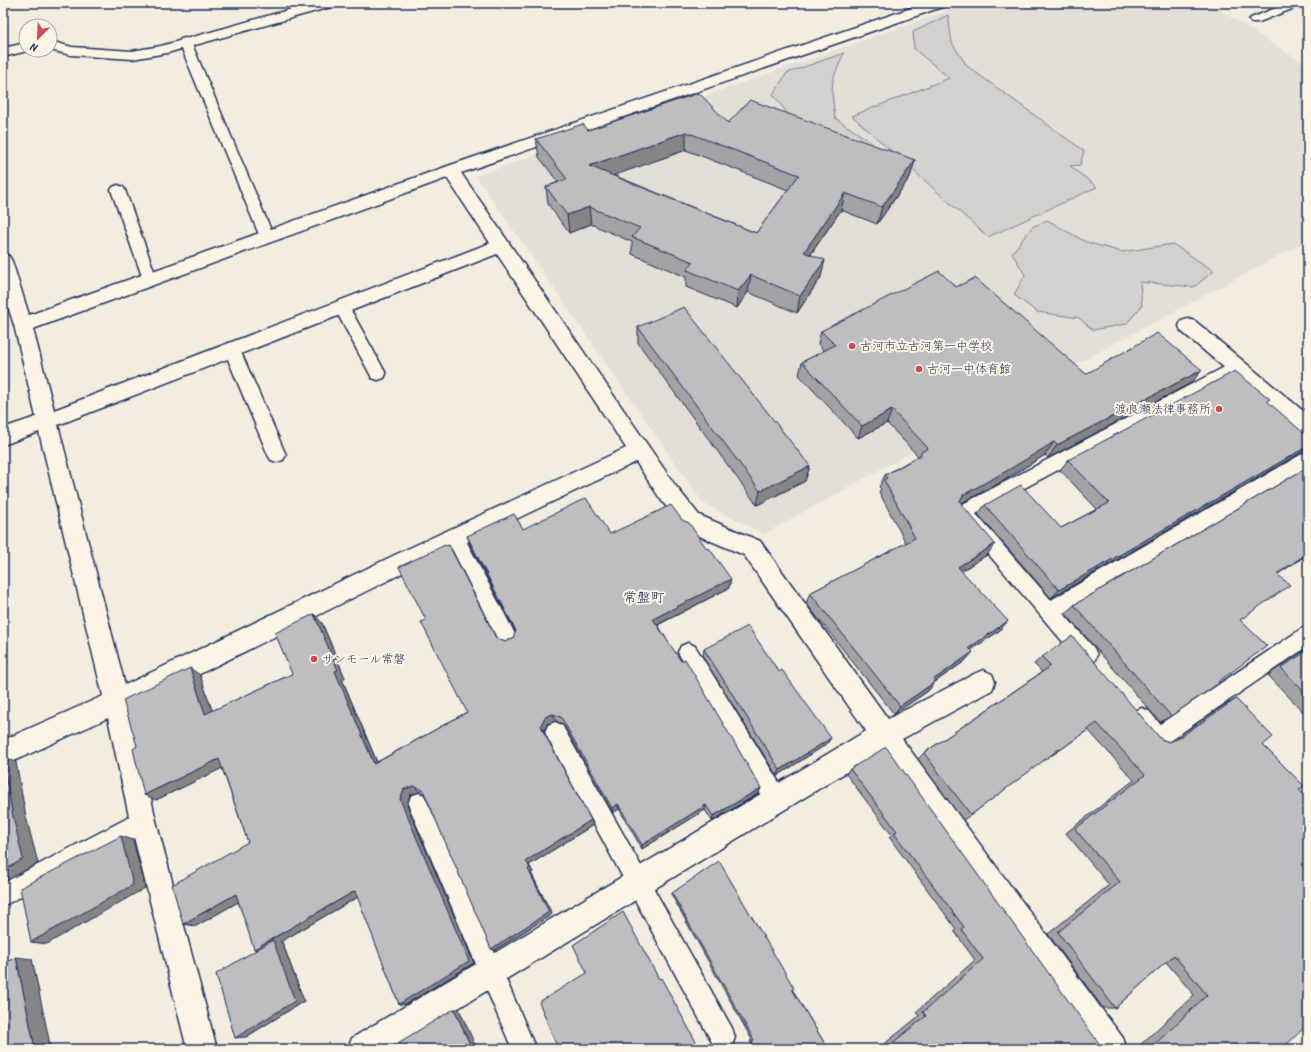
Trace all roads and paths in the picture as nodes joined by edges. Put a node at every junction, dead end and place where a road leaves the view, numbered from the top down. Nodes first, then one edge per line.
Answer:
1 (329, 3) edge
2 (898, 3) edge
3 (940, 3) edge
4 (1298, 3) edge
5 (910, 13) junction
6 (1255, 20) dead end
7 (185, 42) junction
8 (58, 47) edge
9 (18, 49) edge
10 (3, 54) edge
11 (451, 171) junction
12 (118, 190) dead end
13 (267, 238) junction
14 (502, 245) junction
15 (3, 261) edge
16 (150, 280) junction
17 (342, 307) junction
18 (23, 325) junction
19 (1188, 326) dead end
20 (232, 350) junction
21 (1236, 367) junction
22 (378, 374) dead end
23 (47, 421) junction
24 (1308, 428) edge
25 (3, 437) edge
26 (640, 451) junction
27 (277, 455) dead end
28 (1308, 459) edge
29 (455, 537) junction
30 (1050, 611) junction
31 (1308, 635) edge
32 (508, 640) edge
33 (688, 652) dead end
34 (1096, 665) edge
35 (983, 682) dead end
36 (117, 702) junction
37 (1132, 707) edge
38 (555, 732) edge
39 (884, 735) junction
40 (3, 753) edge
41 (777, 800) junction
42 (419, 804) edge
43 (143, 821) junction
44 (639, 883) junction
45 (3, 895) edge
46 (490, 972) junction
47 (723, 1037) dead end
48 (202, 1049) edge
49 (363, 1049) edge
50 (524, 1049) edge
51 (1112, 1049) edge

1 - 7 street
2 - 5 street
3 - 5 street
4 - 6 lane
5 - 11 street
7 - 8 street
7 - 13 lane
9 - 10 street
11 - 13 street
11 - 14 street
12 - 16 lane
13 - 16 street
14 - 17 street
14 - 26 street
15 - 18 street
16 - 18 street
17 - 20 street
17 - 22 lane
18 - 23 street
19 - 21 street
20 - 23 street
20 - 27 lane
21 - 24 street
21 - 30 lane
23 - 25 street
23 - 36 street
26 - 29 street
26 - 39 street
28 - 30 lane
29 - 32 lane
29 - 36 street
30 - 34 lane
31 - 37 lane
33 - 41 lane
35 - 39 street
36 - 40 street
36 - 43 street
38 - 44 lane
39 - 41 street
39 - 51 street
41 - 44 street
42 - 46 lane
43 - 45 lane
43 - 48 street
44 - 46 street
44 - 47 lane
46 - 49 street
46 - 50 lane

